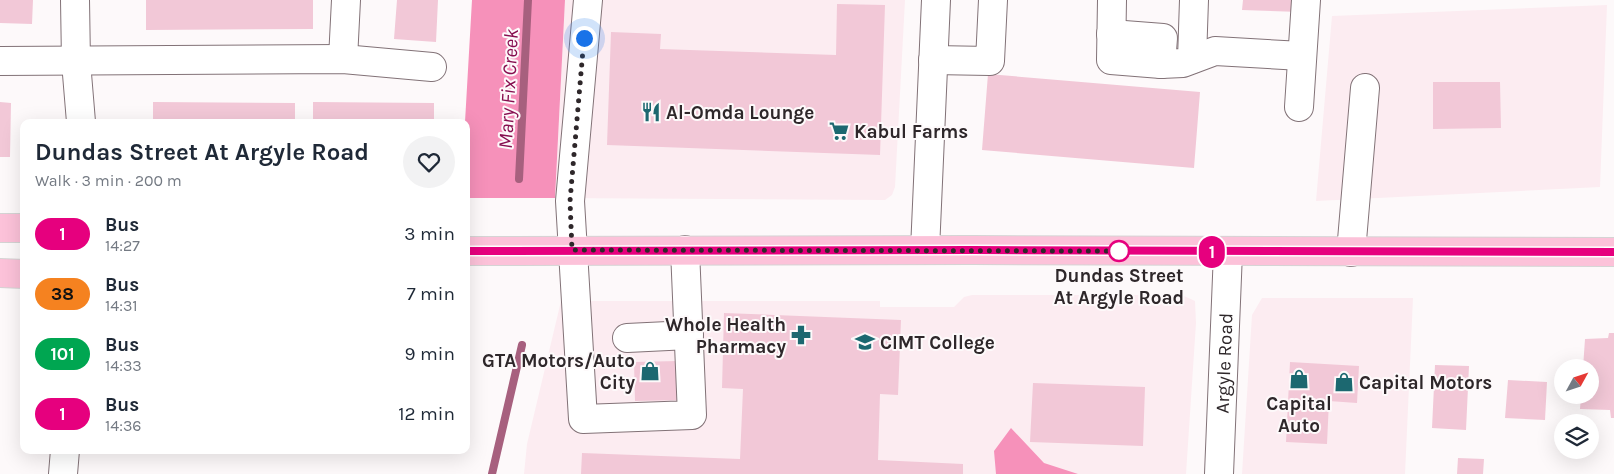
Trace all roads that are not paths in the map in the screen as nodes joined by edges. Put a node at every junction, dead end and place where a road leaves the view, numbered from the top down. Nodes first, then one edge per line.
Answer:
1 (75, 0) edge
2 (346, 0) edge
3 (588, 0) edge
4 (936, 0) edge
5 (992, 0) edge
6 (1112, 0) edge
7 (1194, 0) edge
8 (1306, 0) edge
9 (1302, 56) junction
10 (342, 58) junction
11 (1192, 59) junction
12 (932, 60) junction
13 (0, 61) edge
14 (76, 62) junction
15 (432, 67) dead end
16 (1365, 88) dead end
17 (1299, 108) dead end
18 (82, 119) edge
19 (0, 228) edge
20 (20, 228) edge
21 (572, 250) junction
22 (685, 250) junction
23 (925, 250) junction
24 (470, 251) edge
25 (1228, 252) junction
26 (1351, 252) junction
27 (1614, 252) edge
28 (0, 274) edge
29 (20, 274) edge
30 (689, 335) junction
31 (627, 338) dead end
32 (65, 454) edge
33 (63, 474) edge
34 (1219, 474) edge

1 - 14 street
2 - 10 street
3 - 21 street
4 - 12 street
5 - 12 street
6 - 11 street
7 - 11 street
8 - 9 street
9 - 11 street
9 - 17 street
10 - 14 street
10 - 15 street
12 - 23 street
13 - 14 street
14 - 18 street
16 - 26 street
19 - 20 main road
21 - 22 main road
21 - 24 main road
21 - 30 street
22 - 23 main road
22 - 30 street
23 - 25 main road
25 - 26 main road
25 - 34 street, Argyle Road
26 - 27 main road
28 - 29 main road
30 - 31 street
32 - 33 street

